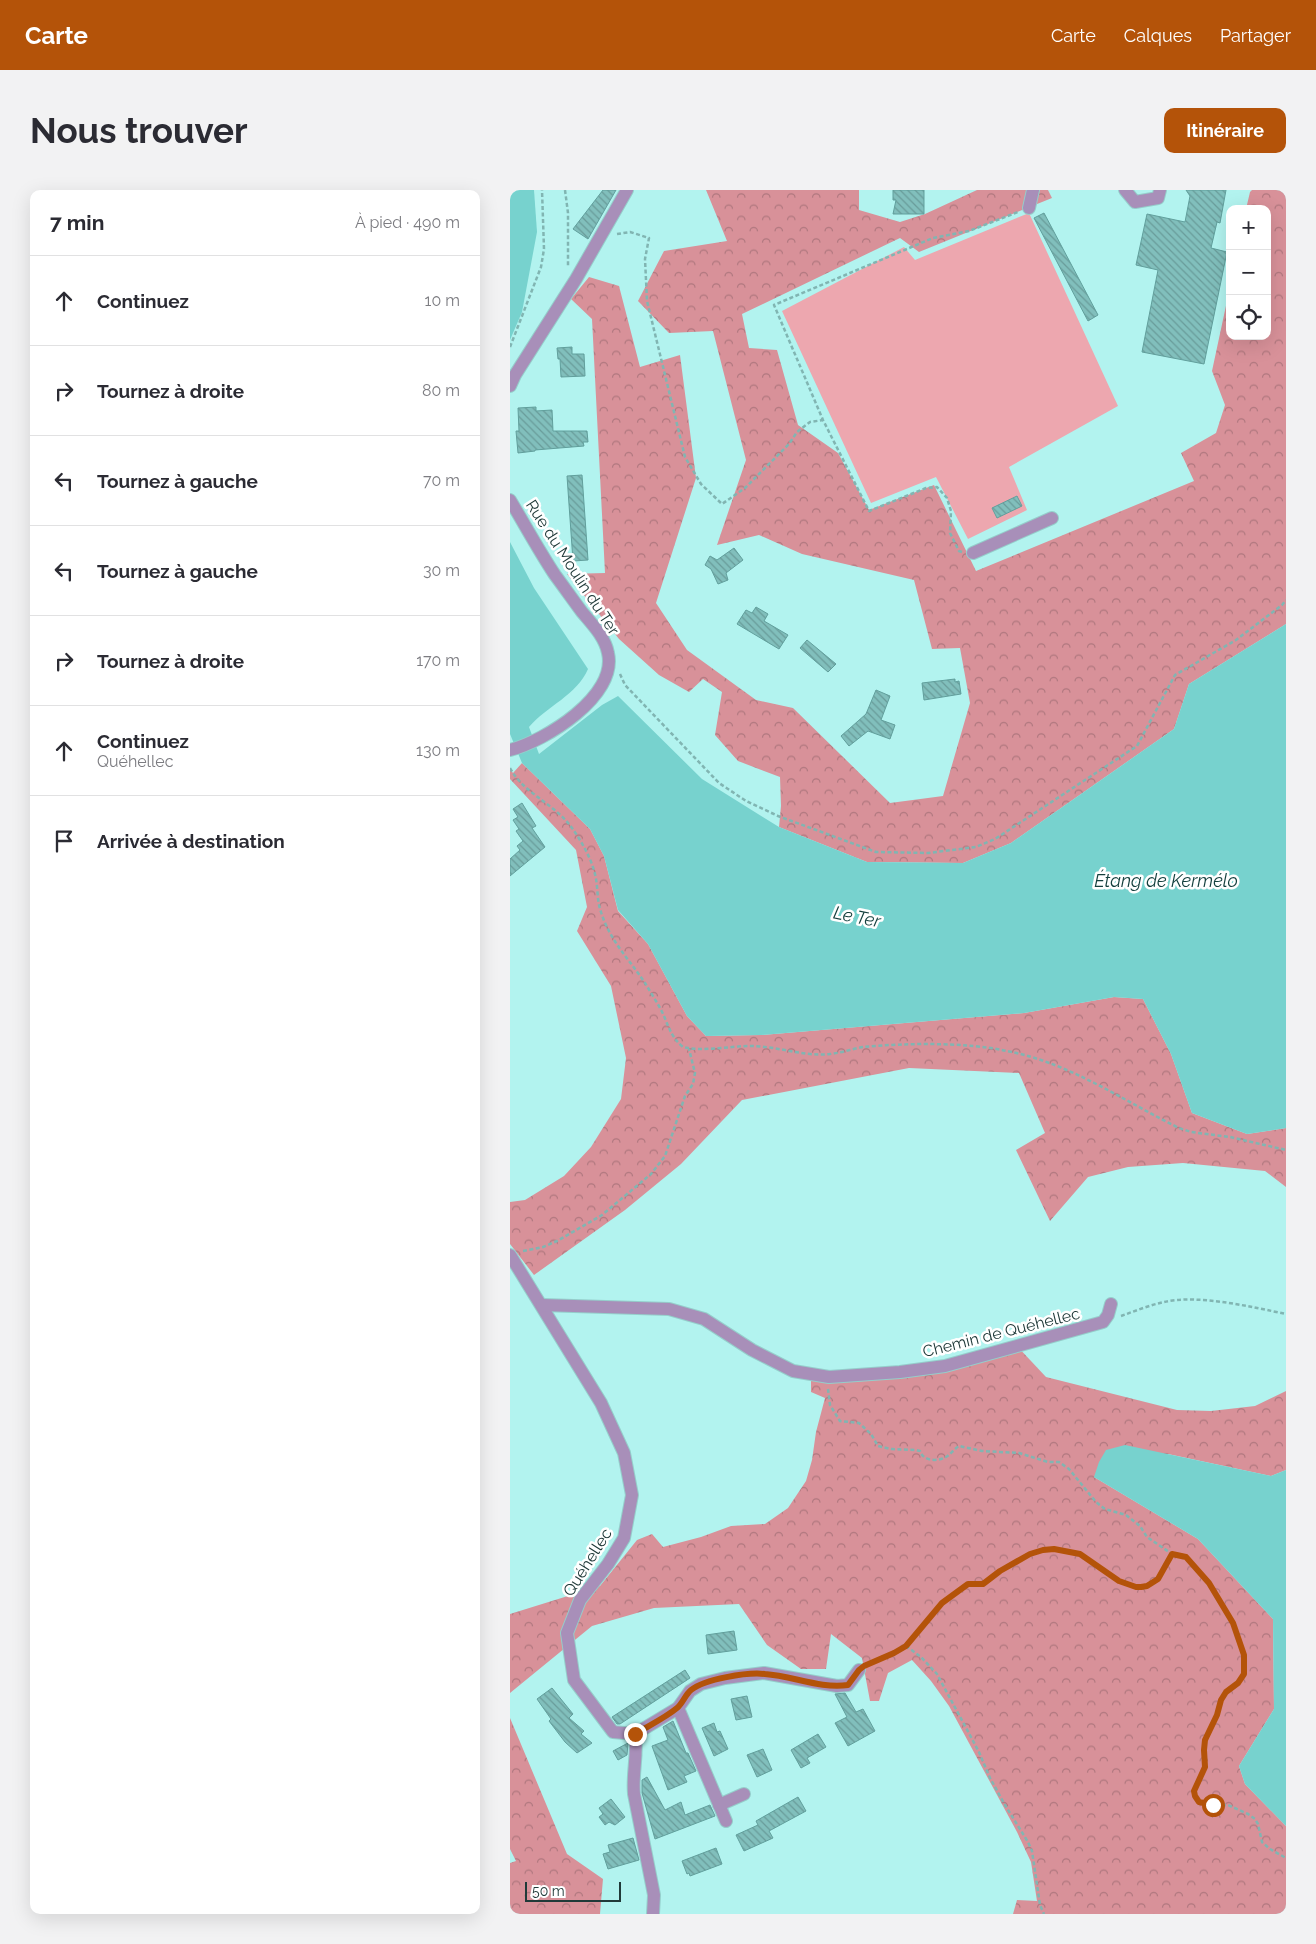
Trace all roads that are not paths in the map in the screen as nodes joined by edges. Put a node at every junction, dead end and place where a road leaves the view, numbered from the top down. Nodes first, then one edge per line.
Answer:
1 (627, 190) edge
2 (1033, 190) edge
3 (1125, 190) edge
4 (1160, 190) edge
5 (1029, 208) road end
6 (510, 386) edge
7 (510, 500) edge
8 (1052, 518) dead end
9 (973, 553) road end
10 (512, 750) edge
11 (510, 1256) edge
12 (1112, 1304) dead end
13 (542, 1305) junction
14 (859, 1670) road end
15 (678, 1708) junction
16 (635, 1734) junction
17 (744, 1794) dead end
18 (719, 1804) junction
19 (726, 1821) dead end
20 (652, 1914) edge

1 - 6 street
2 - 5 street
3 - 4 street
7 - 10 street, Rue du Moulin du Ter
8 - 9 street
11 - 13 street, Quéhellec
12 - 13 street, Chemin de Quéhellec
13 - 16 street, Quéhellec
14 - 15 street
15 - 16 street
15 - 18 street
16 - 20 street
17 - 18 street
18 - 19 street

